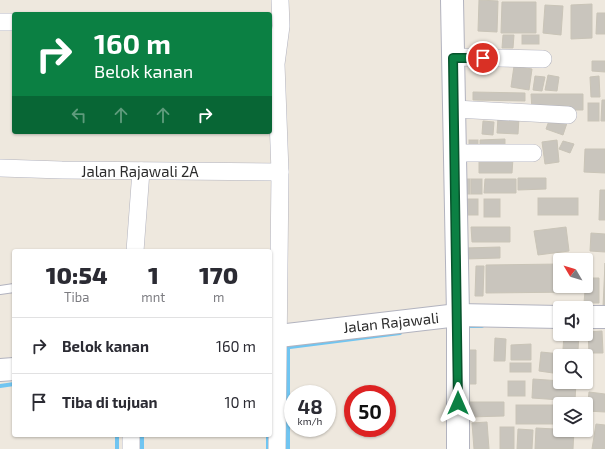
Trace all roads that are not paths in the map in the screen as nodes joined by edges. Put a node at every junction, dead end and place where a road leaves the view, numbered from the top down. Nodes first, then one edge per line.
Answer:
1 (280, 0) edge
2 (452, 0) edge
3 (0, 22) edge
4 (12, 22) edge
5 (276, 26) edge
6 (453, 58) junction
7 (543, 59) dead end
8 (455, 109) junction
9 (568, 115) dead end
10 (455, 153) junction
11 (533, 153) dead end
12 (0, 168) edge
13 (142, 171) junction
14 (280, 172) junction
15 (135, 249) edge
16 (12, 288) edge
17 (0, 290) edge
18 (458, 315) junction
19 (553, 317) edge
20 (593, 317) edge
21 (605, 318) edge
22 (276, 342) edge
23 (12, 369) edge
24 (0, 370) edge
25 (132, 437) edge
26 (131, 449) edge
27 (277, 449) edge
28 (458, 449) edge

1 - 5 street
2 - 6 main road
3 - 4 street
5 - 14 street
6 - 7 street
6 - 8 main road
8 - 9 street
8 - 10 main road
10 - 11 street
10 - 18 main road
12 - 13 street, Jalan Rajawali 2A
13 - 14 street, Jalan Rajawali 2A
13 - 15 street
14 - 22 street
16 - 17 lane
18 - 19 main road, Jalan Rajawali
18 - 22 main road, Jalan Rajawali
18 - 28 main road
20 - 21 main road
22 - 27 street
23 - 24 main road
25 - 26 street

